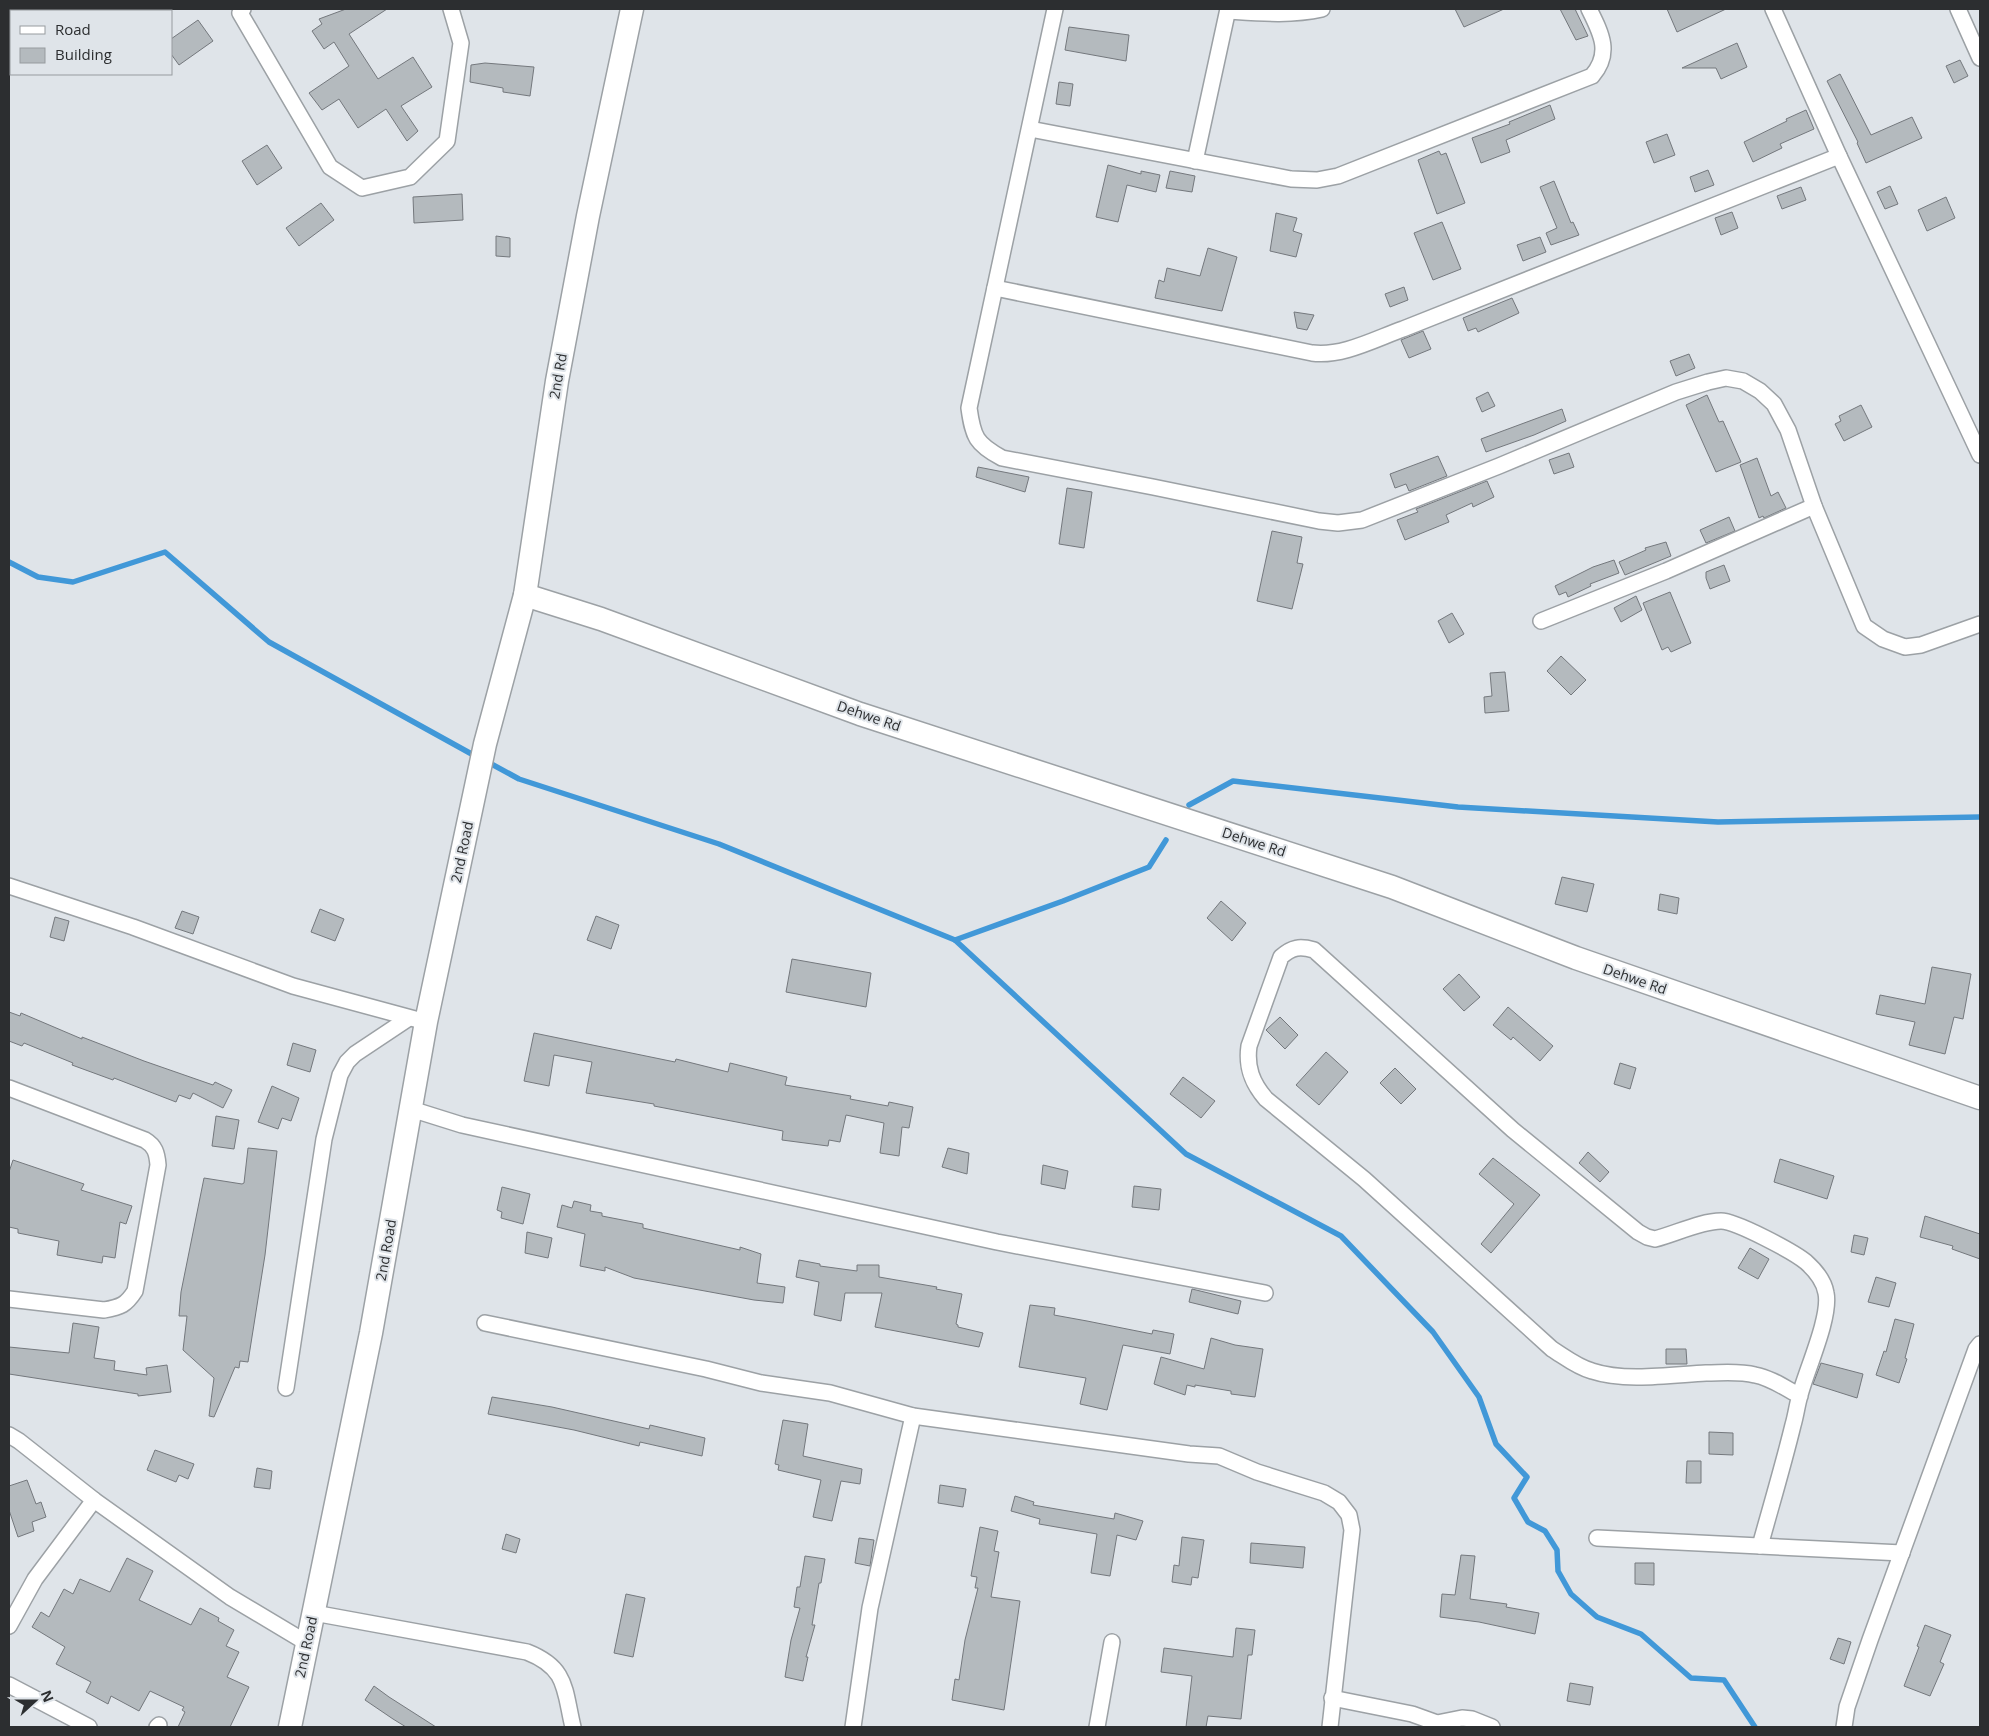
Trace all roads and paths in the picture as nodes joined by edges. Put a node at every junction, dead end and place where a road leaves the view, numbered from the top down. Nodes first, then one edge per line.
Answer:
1 (243, 9) edge
2 (451, 9) edge
3 (632, 9) edge
4 (1055, 9) edge
5 (1322, 9) edge
6 (1589, 9) edge
7 (1773, 9) edge
8 (1958, 9) edge
9 (1228, 10) edge
10 (1980, 58) edge
11 (1030, 129) junction
12 (1839, 156) junction
13 (1195, 161) junction
14 (995, 288) junction
15 (1980, 455) edge
16 (1814, 506) junction
17 (524, 595) junction
18 (1541, 622) dead end
19 (1980, 624) edge
20 (485, 744) joint
21 (9, 886) edge
22 (417, 1020) junction
23 (9, 1088) edge
24 (1980, 1098) edge
25 (411, 1109) junction
26 (1265, 1294) dead end
27 (9, 1299) edge
28 (485, 1323) dead end
29 (1980, 1344) edge
30 (286, 1388) dead end
31 (1800, 1396) junction
32 (913, 1416) junction
33 (9, 1435) edge
34 (94, 1500) junction
35 (1596, 1538) dead end
36 (1760, 1546) junction
37 (1902, 1553) junction
38 (314, 1613) junction
39 (9, 1626) edge
40 (1112, 1642) dead end
41 (307, 1643) junction
42 (9, 1685) edge
43 (1332, 1698) junction
44 (89, 1727) edge
45 (290, 1727) edge
46 (573, 1727) edge
47 (853, 1727) edge
48 (1097, 1727) edge
49 (1330, 1727) edge
50 (1492, 1727) edge
51 (1844, 1727) edge

1 - 2 street
3 - 17 street, 2nd Rd
4 - 11 street
5 - 9 street
6 - 13 street
7 - 12 street
8 - 10 street
9 - 13 street
11 - 13 street
11 - 14 street
12 - 14 street
12 - 15 street
14 - 16 street
16 - 18 street
16 - 19 street
17 - 20 street, 2nd Rd
17 - 24 street, Dehwe Rd
20 - 22 street, 2nd Road
21 - 22 street
22 - 25 street, 2nd Road
22 - 30 street
23 - 27 street
25 - 26 street
25 - 38 street, 2nd Road
28 - 32 street
29 - 37 street
31 - 31 street
31 - 36 street
32 - 43 street
32 - 47 street
33 - 34 street
34 - 39 street
34 - 41 street
35 - 36 street
36 - 37 street
37 - 51 street
38 - 41 street, 2nd Road
38 - 46 street
40 - 48 street
41 - 45 street, 2nd Road
42 - 44 street
43 - 49 street
43 - 50 street

